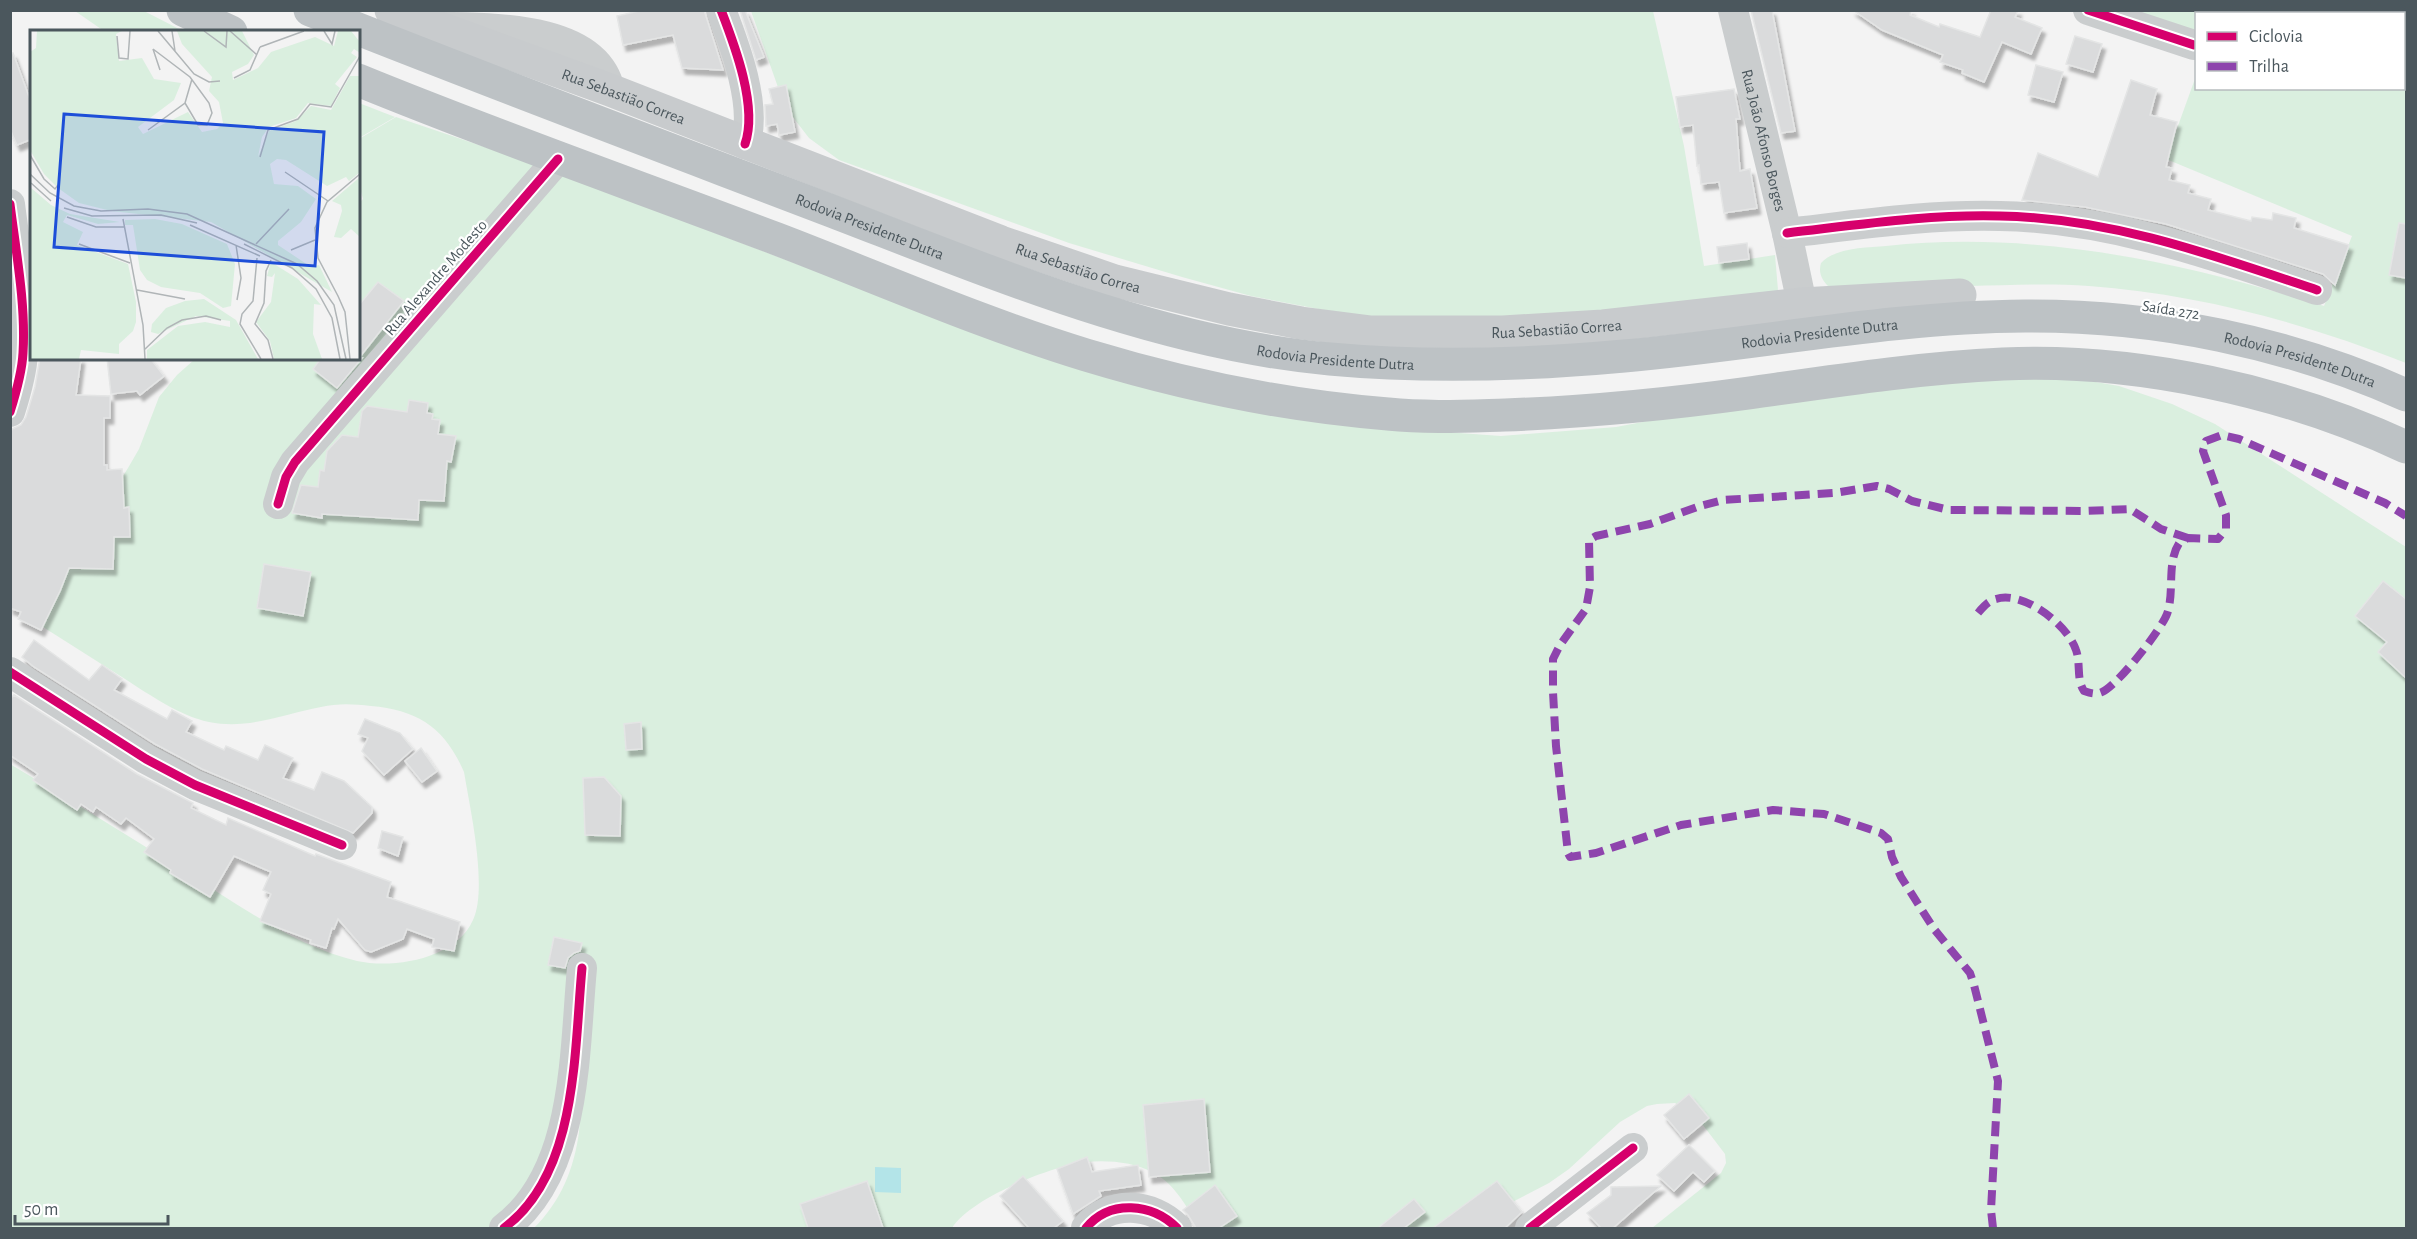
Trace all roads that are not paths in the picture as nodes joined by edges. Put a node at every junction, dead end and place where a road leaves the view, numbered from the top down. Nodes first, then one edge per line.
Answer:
1 (162, 10) edge
2 (183, 10) edge
3 (310, 10) edge
4 (721, 10) edge
5 (1733, 10) edge
6 (2088, 10) edge
7 (414, 17) edge
8 (544, 23) edge
9 (206, 30) edge
10 (227, 30) edge
11 (2194, 45) dead end
12 (360, 81) edge
13 (610, 90) junction
14 (745, 144) junction
15 (558, 159) junction
16 (10, 204) edge
17 (1787, 233) junction
18 (23, 238) edge
19 (2317, 290) dead end
20 (1960, 295) joint
21 (1802, 304) junction
22 (2406, 384) edge
23 (2406, 395) edge
24 (10, 412) edge
25 (2406, 447) edge
26 (278, 504) dead end
27 (10, 672) edge
28 (342, 845) dead end
29 (582, 968) dead end
30 (1633, 1148) dead end
31 (504, 1228) edge
32 (1086, 1228) edge
33 (1177, 1228) edge
34 (1530, 1228) edge

1 - 9 highway
2 - 10 highway
3 - 23 highway, Rodovia Presidente Dutra
4 - 14 street
5 - 17 street, Rua João Afonso Borges
6 - 11 street
7 - 8 street
7 - 13 main road, Rua Sebastião Correa
8 - 13 street
12 - 15 highway
13 - 14 main road, Rua Sebastião Correa
14 - 21 main road, Rua Sebastião Correa
15 - 25 highway
15 - 26 street, Rua Alexandre Modesto
16 - 18 street
17 - 19 street
17 - 21 street, Rua João Afonso Borges
18 - 24 street
20 - 21 main road, Rua Sebastião Correa
20 - 22 highway, Saída 272
27 - 28 street
29 - 31 street
30 - 34 street
32 - 33 street

